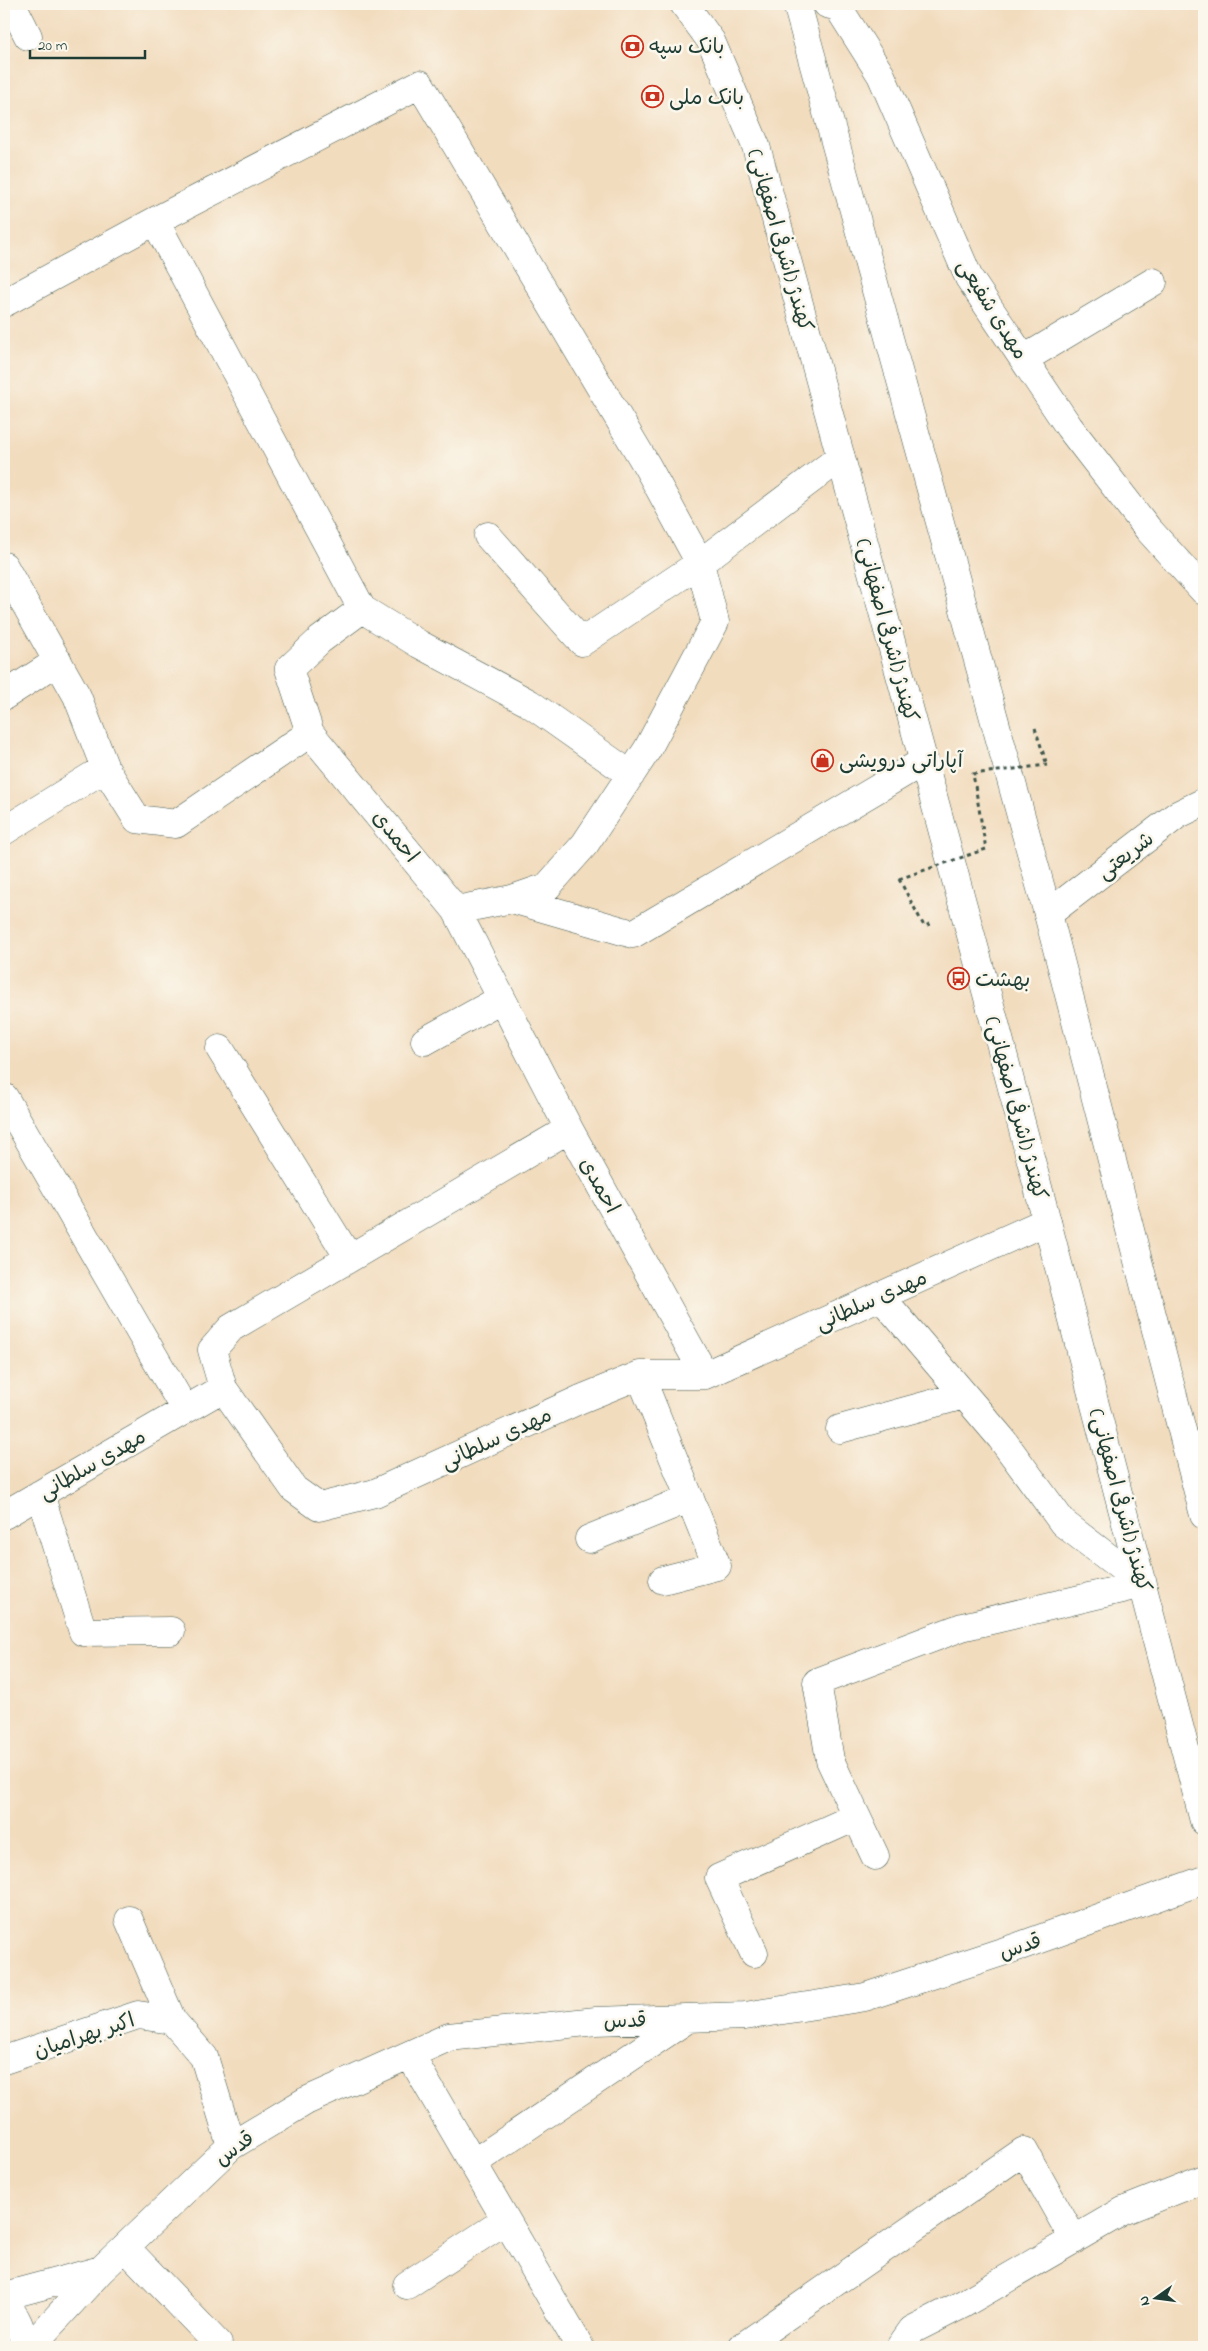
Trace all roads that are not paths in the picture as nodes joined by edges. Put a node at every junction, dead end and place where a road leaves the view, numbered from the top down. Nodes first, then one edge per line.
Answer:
1 (12, 4) edge
2 (684, 4) edge
3 (712, 4) edge
4 (797, 4) edge
5 (827, 4) edge
6 (702, 28) junction
7 (28, 36) dead end
8 (155, 221) junction
9 (1153, 282) dead end
10 (4, 303) edge
11 (1024, 359) junction
12 (841, 457) junction
13 (488, 536) dead end
14 (700, 563) junction
15 (4, 566) edge
16 (1204, 591) edge
17 (362, 609) junction
18 (58, 661) junction
19 (4, 696) edge
20 (310, 733) junction
21 (924, 761) junction
22 (105, 768) junction
23 (631, 775) junction
24 (1204, 802) edge
25 (4, 831) edge
26 (512, 899) junction
27 (456, 910) junction
28 (1048, 914) junction
29 (502, 999) junction
30 (425, 1041) dead end
31 (220, 1049) dead end
32 (4, 1097) edge
33 (569, 1129) junction
34 (1047, 1222) junction
35 (350, 1258) junction
36 (880, 1296) junction
37 (705, 1374) junction
38 (640, 1375) junction
39 (223, 1388) junction
40 (964, 1395) junction
41 (185, 1410) junction
42 (840, 1429) dead end
43 (40, 1494) junction
44 (690, 1498) junction
45 (1204, 1514) edge
46 (4, 1515) edge
47 (590, 1539) dead end
48 (663, 1580) dead end
49 (1143, 1584) junction
50 (171, 1631) dead end
51 (856, 1817) junction
52 (1204, 1821) edge
53 (875, 1856) dead end
54 (1204, 1880) edge
55 (129, 1920) dead end
56 (754, 1953) dead end
57 (689, 2018) junction
58 (172, 2020) junction
59 (410, 2055) junction
60 (4, 2060) edge
61 (231, 2146) junction
62 (473, 2163) junction
63 (1204, 2179) edge
64 (506, 2220) junction
65 (1074, 2240) junction
66 (125, 2246) junction
67 (100, 2270) junction
68 (407, 2285) dead end
69 (4, 2296) edge
70 (4, 2303) edge
71 (218, 2344) dead end
72 (24, 2347) edge
73 (30, 2347) edge
74 (580, 2347) edge
75 (742, 2347) edge
76 (900, 2347) edge

1 - 7 street
2 - 6 street, کهندژ (اشرفی اصفهانی)
3 - 6 street
4 - 28 street
5 - 11 street, مهدی شفیعی
6 - 12 street, کهندژ (اشرفی اصفهانی)
8 - 10 street
8 - 14 street
8 - 17 street
9 - 11 street
11 - 16 street, مهدی شفیعی
12 - 14 street
12 - 21 street, کهندژ (اشرفی اصفهانی)
13 - 14 street
14 - 23 street
15 - 18 street
17 - 20 street
17 - 23 street
18 - 19 street
18 - 22 street
20 - 22 street
20 - 27 street, احمدی
21 - 26 street
21 - 34 street, کهندژ (اشرفی اصفهانی)
22 - 25 street
23 - 26 street
24 - 28 street, شریعتی
26 - 27 street
27 - 29 street, احمدی
28 - 45 street
29 - 30 street
29 - 33 street, احمدی
31 - 35 street
32 - 41 street
33 - 35 street
33 - 37 street, احمدی
34 - 36 street, مهدی سلطانی
34 - 49 street, کهندژ (اشرفی اصفهانی)
35 - 39 street
36 - 37 street, مهدی سلطانی
36 - 40 street
37 - 38 street, مهدی سلطانی
38 - 39 street, مهدی سلطانی
38 - 44 street
39 - 41 street, مهدی سلطانی
40 - 42 street
40 - 49 street
41 - 43 street, مهدی سلطانی
43 - 46 street, مهدی سلطانی
43 - 50 street
44 - 47 street
44 - 48 street
49 - 51 street
49 - 52 street, کهندژ (اشرفی اصفهانی)
51 - 53 street
51 - 56 street
54 - 57 street, قدس
55 - 58 street
57 - 59 street, قدس
57 - 62 street
58 - 60 street, اکبر بهرامیان
58 - 61 street
59 - 61 street, قدس
59 - 62 street
61 - 66 street, قدس
62 - 64 street
63 - 65 street
64 - 68 street
64 - 74 street
65 - 75 street
65 - 76 street
66 - 67 street, قدس
66 - 71 street
67 - 69 street, قدس
67 - 73 street, قدس
70 - 72 street

